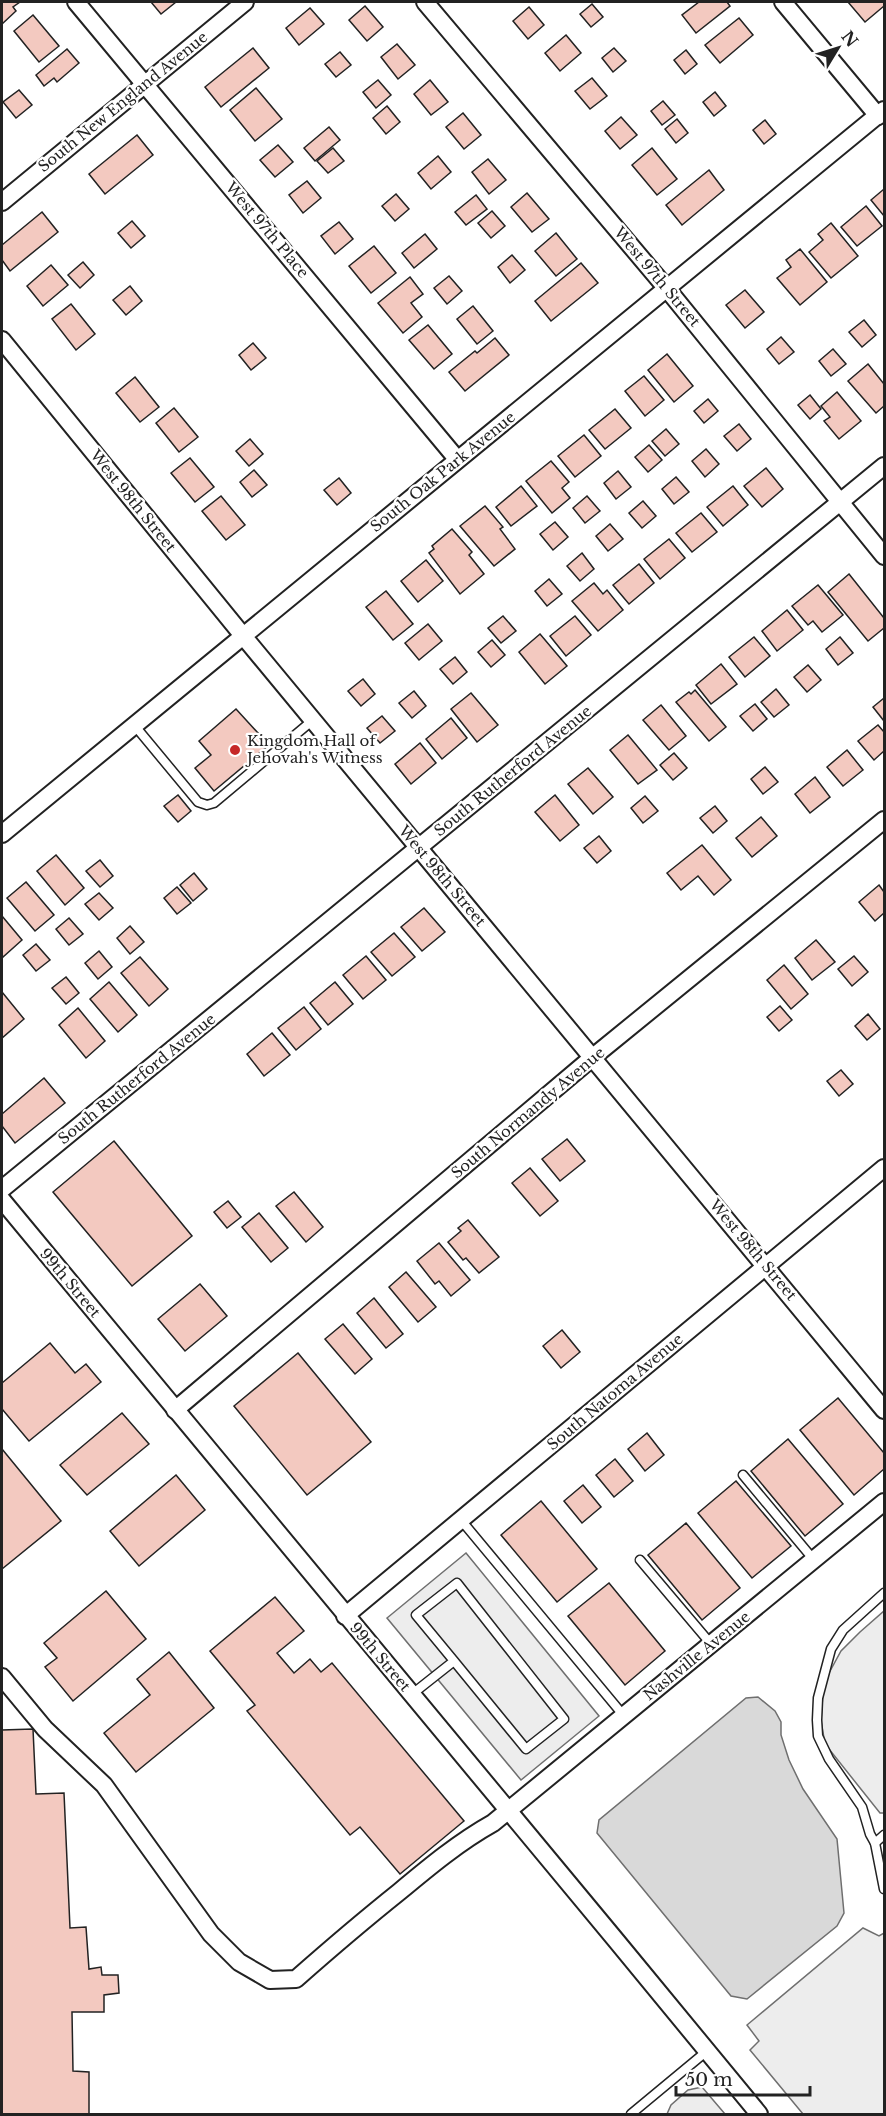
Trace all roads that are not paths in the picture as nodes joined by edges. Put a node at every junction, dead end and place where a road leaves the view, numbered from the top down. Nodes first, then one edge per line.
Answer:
1 (76, 2) edge
2 (245, 2) edge
3 (425, 2) edge
4 (783, 2) edge
5 (145, 84) junction
6 (881, 113) edge
7 (2, 202) edge
8 (668, 290) junction
9 (2, 340) edge
10 (457, 459) junction
11 (885, 466) edge
12 (840, 502) junction
13 (885, 556) edge
14 (244, 637) junction
15 (314, 720) junction
16 (135, 726) junction
17 (885, 820) edge
18 (2, 834) edge
19 (420, 848) junction
20 (593, 1058) junction
21 (885, 1168) edge
22 (2, 1189) edge
23 (2, 1200) edge
24 (767, 1266) junction
25 (175, 1410) junction
26 (885, 1410) edge
27 (743, 1475) dead end
28 (885, 1502) edge
29 (461, 1520) junction
30 (640, 1560) dead end
31 (814, 1560) junction
32 (885, 1593) edge
33 (345, 1616) junction
34 (711, 1644) junction
35 (454, 1661) junction
36 (2, 1677) edge
37 (411, 1695) junction
38 (624, 1716) junction
39 (509, 1810) junction
40 (885, 1835) edge
41 (875, 1843) junction
42 (885, 1889) edge
43 (707, 2051) junction
44 (631, 2115) edge
45 (759, 2115) edge

1 - 5 street, West 97th Place
2 - 5 street, South New England Avenue
3 - 8 street, West 97th Street
4 - 6 street
5 - 7 street, South New England Avenue
5 - 10 street, West 97th Place
6 - 8 street, South Oak Park Avenue
8 - 10 street, South Oak Park Avenue
8 - 12 street, West 97th Street
9 - 14 street, West 98th Street
10 - 14 street, South Oak Park Avenue
11 - 12 street, South Rutherford Avenue
12 - 13 street, West 97th Street
12 - 19 street, South Rutherford Avenue
14 - 15 street, West 98th Street
14 - 16 street, South Oak Park Avenue
15 - 16 lane
15 - 19 street, West 98th Street
16 - 18 street, South Oak Park Avenue
17 - 20 street, South Normandy Avenue
19 - 20 street, West 98th Street
19 - 22 street, South Rutherford Avenue
20 - 24 street, West 98th Street
20 - 25 street, South Normandy Avenue
21 - 24 street, South Natoma Avenue
23 - 25 street, 99th Street
24 - 26 street, West 98th Street
24 - 29 street, South Natoma Avenue
25 - 33 street, 99th Street
27 - 31 lane
28 - 31 street, Nashville Avenue
29 - 33 street, South Natoma Avenue
29 - 38 lane
30 - 34 lane
31 - 34 street, Nashville Avenue
32 - 41 lane
33 - 37 street, 99th Street
34 - 38 street, Nashville Avenue
35 - 35 lane
35 - 37 lane
36 - 39 street, Nashville Avenue
37 - 39 street, 99th Street
38 - 39 street, Nashville Avenue
39 - 43 street, 99th Street
40 - 41 lane
41 - 42 lane
43 - 44 lane
43 - 45 street, 99th Street

